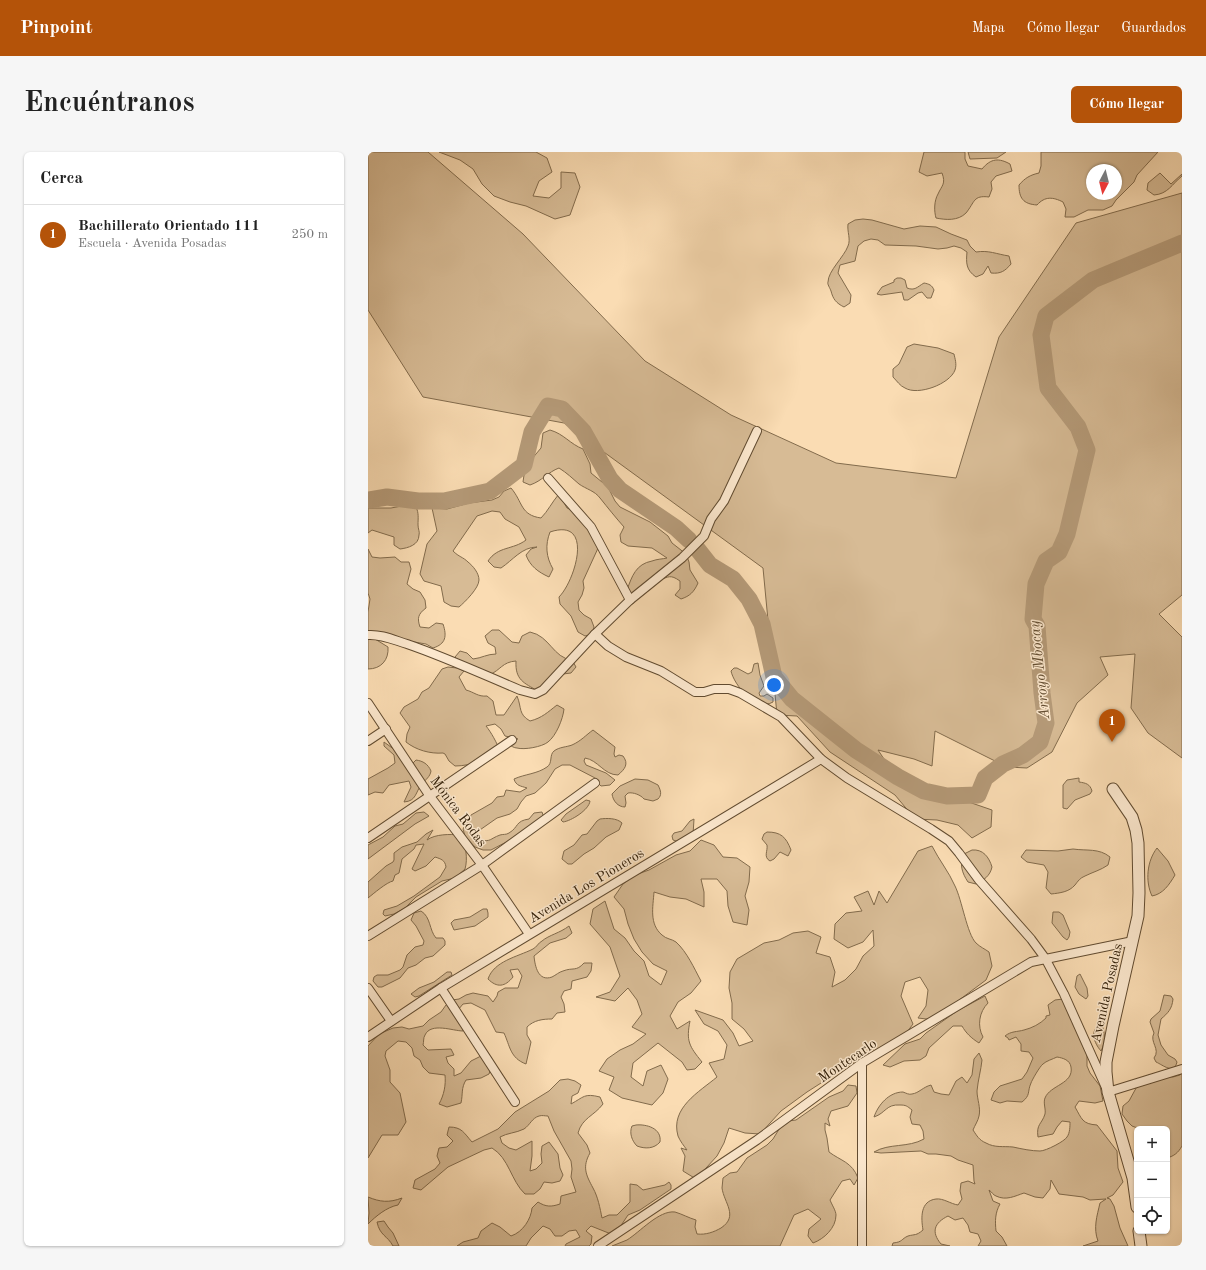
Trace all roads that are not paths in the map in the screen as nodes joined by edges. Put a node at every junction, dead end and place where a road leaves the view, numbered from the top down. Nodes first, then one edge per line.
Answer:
1 (757, 431) dead end
2 (548, 478) dead end
3 (630, 600) junction
4 (594, 634) junction
5 (368, 635) edge
6 (368, 703) edge
7 (386, 728) junction
8 (512, 740) dead end
9 (368, 741) edge
10 (821, 759) junction
11 (595, 783) dead end
12 (1113, 789) dead end
13 (429, 795) junction
14 (368, 838) edge
15 (482, 865) junction
16 (529, 934) junction
17 (368, 936) edge
18 (1133, 942) junction
19 (1045, 958) junction
20 (368, 988) edge
21 (441, 988) junction
22 (391, 1021) junction
23 (368, 1037) edge
24 (862, 1063) junction
25 (1182, 1069) edge
26 (1108, 1092) junction
27 (515, 1102) dead end
28 (1136, 1198) edge
29 (1139, 1234) edge
30 (598, 1246) edge
31 (862, 1246) edge
32 (1141, 1246) edge

1 - 3 street
2 - 3 street
3 - 4 street
4 - 5 street
4 - 10 street
6 - 7 street, Mónica Rodas
7 - 9 street
7 - 13 street, Mónica Rodas
8 - 13 street
10 - 16 street, Avenida Los Pioneros
10 - 19 street
11 - 15 street
12 - 18 street, Avenida Posadas
13 - 14 street
13 - 15 street, Mónica Rodas
15 - 16 street, Mónica Rodas
15 - 17 street
16 - 21 street, Avenida Los Pioneros
18 - 19 street, Montecarlo
18 - 26 street, Avenida Posadas
19 - 24 street, Montecarlo
19 - 26 street
20 - 22 street
21 - 22 street, Avenida Los Pioneros
21 - 27 street
22 - 23 street, Avenida Los Pioneros
24 - 30 street, Montecarlo
24 - 31 street
25 - 26 street
26 - 28 street, Avenida Posadas
29 - 32 street

